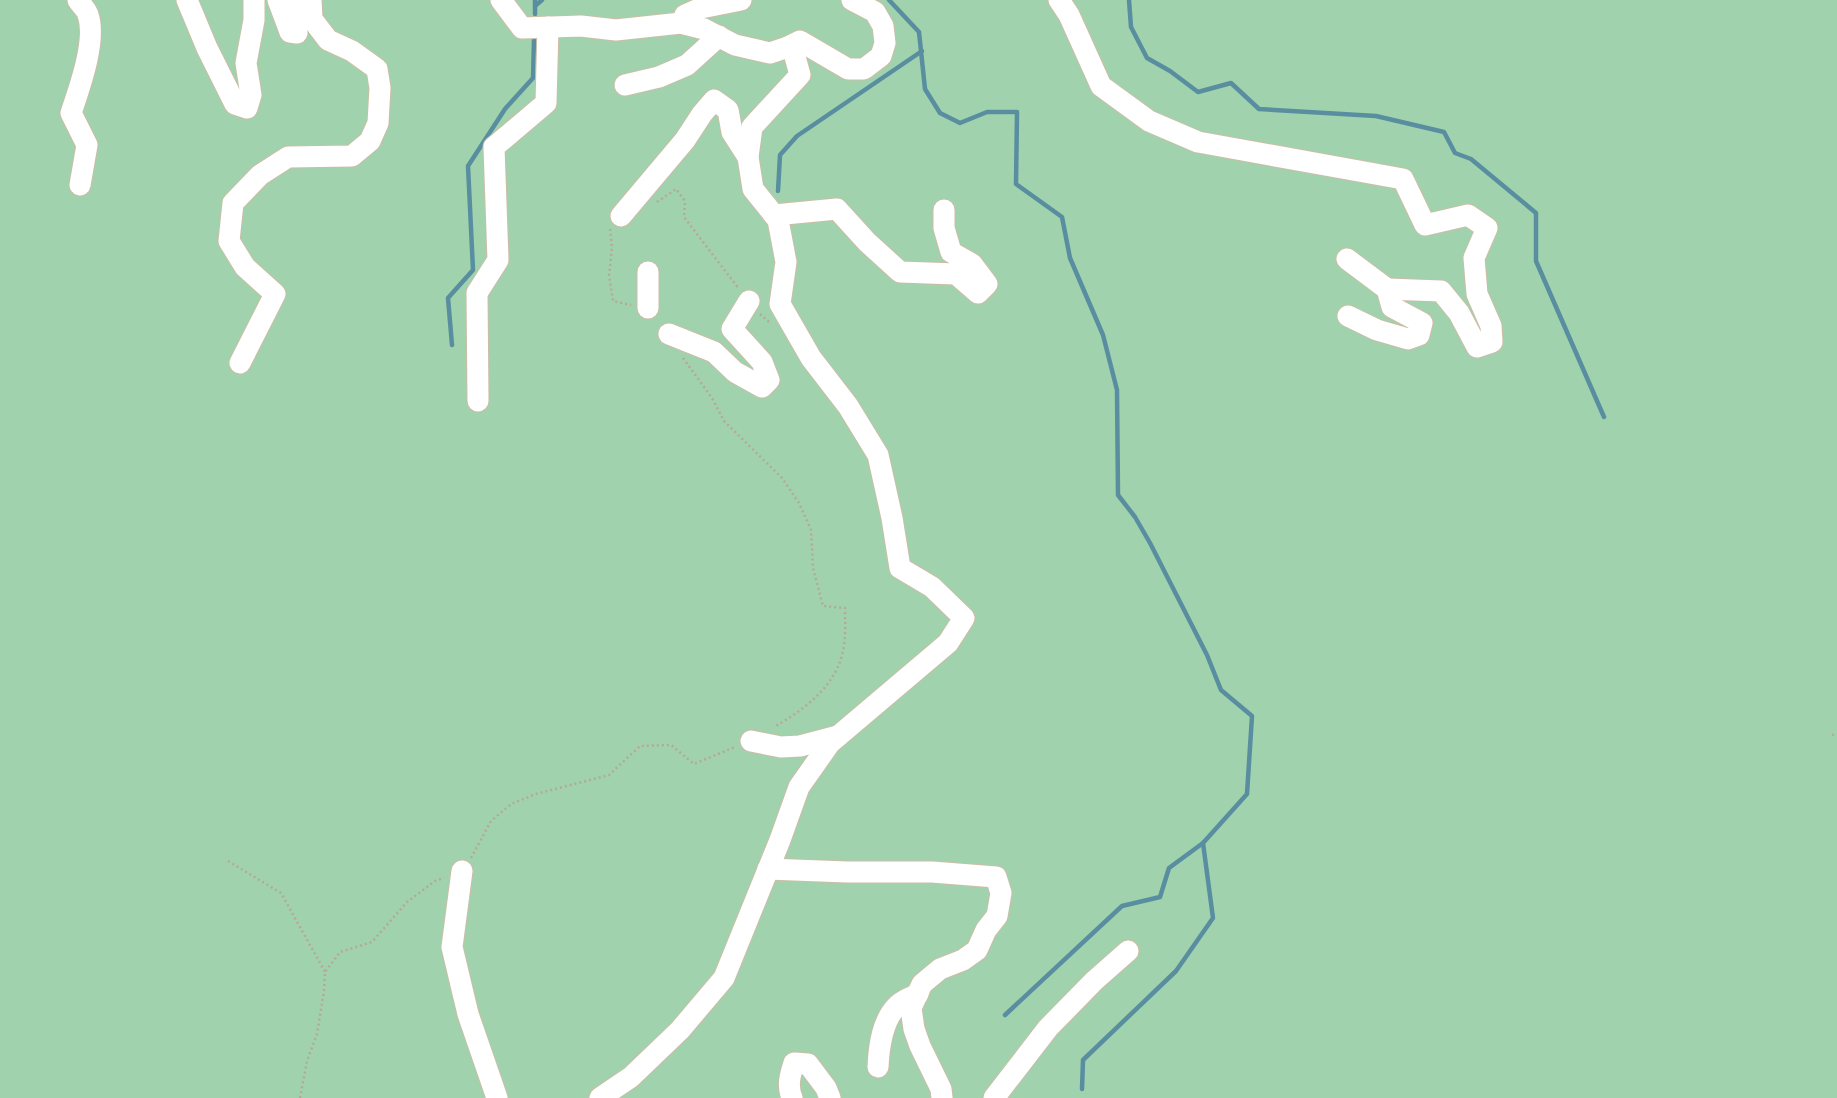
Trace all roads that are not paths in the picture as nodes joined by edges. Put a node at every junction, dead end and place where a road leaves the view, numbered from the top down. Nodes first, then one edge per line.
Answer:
1 (78, 0) edge
2 (187, 0) edge
3 (254, 0) edge
4 (278, 0) edge
5 (297, 0) edge
6 (311, 0) edge
7 (501, 0) edge
8 (741, 0) edge
9 (852, 0) edge
10 (1059, 0) edge
11 (685, 24) junction
12 (548, 27) junction
13 (719, 36) junction
14 (788, 47) junction
15 (625, 85) dead end
16 (748, 156) junction
17 (80, 185) dead end
18 (944, 210) dead end
19 (774, 215) junction
20 (621, 216) road end
21 (1347, 259) dead end
22 (648, 272) dead end
23 (1387, 289) junction
24 (749, 301) road end
25 (648, 308) road end
26 (1348, 316) dead end
27 (669, 334) dead end
28 (240, 363) dead end
29 (478, 401) dead end
30 (838, 736) junction
31 (751, 741) road end
32 (768, 869) junction
33 (462, 871) road end
34 (1128, 951) dead end
35 (918, 994) junction
36 (878, 1067) dead end
37 (497, 1098) edge
38 (600, 1098) edge
39 (792, 1098) edge
40 (830, 1098) edge
41 (942, 1098) edge
42 (994, 1098) edge

1 - 17 lane
2 - 3 lane
4 - 5 lane
6 - 28 lane
7 - 12 lane
8 - 11 lane
9 - 14 lane
10 - 23 lane
11 - 12 lane
11 - 13 lane
12 - 29 lane
13 - 14 lane
13 - 15 lane
14 - 16 lane
16 - 19 lane
16 - 20 lane
18 - 19 lane
19 - 30 lane
21 - 23 lane
22 - 25 lane
23 - 26 lane
24 - 27 lane
30 - 31 lane
30 - 32 lane
32 - 35 lane
32 - 38 lane
33 - 37 lane
34 - 42 lane
35 - 36 lane
35 - 41 lane
39 - 40 lane

